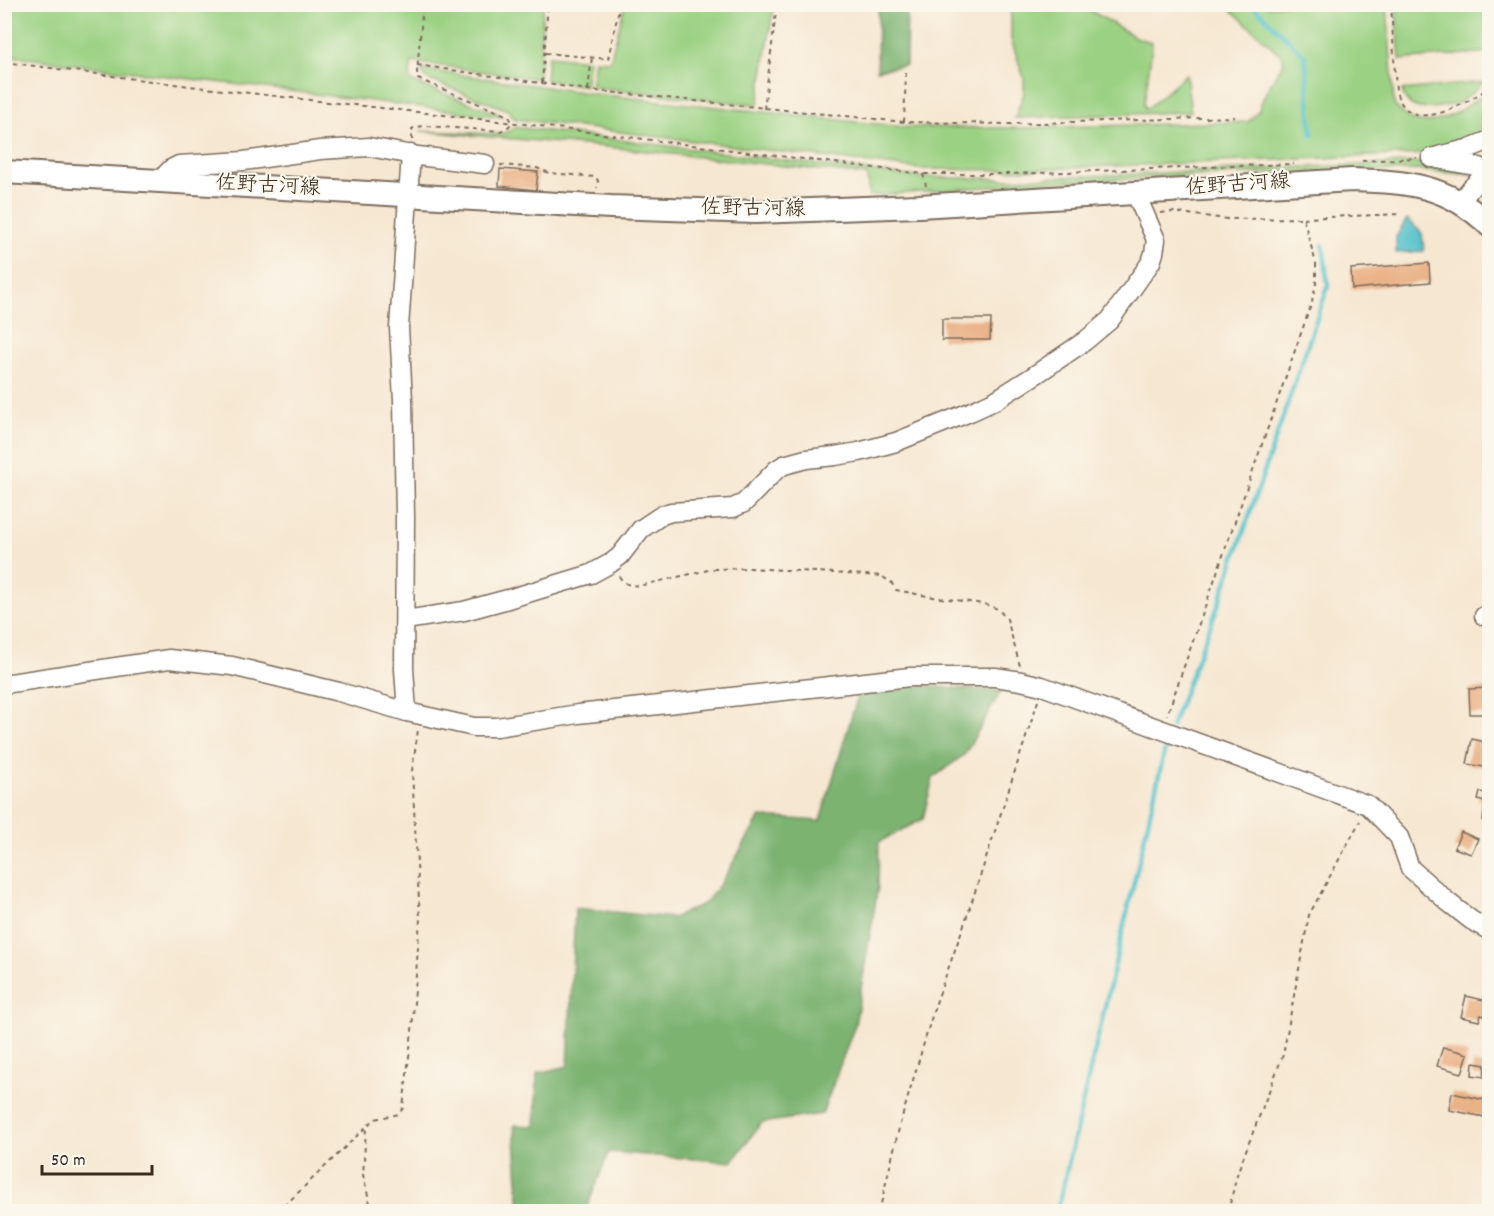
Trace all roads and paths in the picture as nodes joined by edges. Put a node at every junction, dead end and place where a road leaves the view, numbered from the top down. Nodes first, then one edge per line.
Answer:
1 (423, 4) edge
2 (548, 4) edge
3 (620, 4) edge
4 (777, 4) edge
5 (1391, 4) edge
6 (545, 53) junction
7 (591, 57) junction
8 (4, 63) edge
9 (417, 65) junction
10 (906, 73) dead end
11 (542, 83) junction
12 (1490, 87) edge
13 (588, 90) junction
14 (764, 109) junction
15 (1235, 117) dead end
16 (904, 122) junction
17 (512, 123) junction
18 (1490, 140) edge
19 (411, 154) junction
20 (1431, 158) junction
21 (1362, 161) dead end
22 (485, 164) joint
23 (1296, 164) dead end
24 (4, 172) edge
25 (1488, 172) edge
26 (923, 174) junction
27 (159, 181) junction
28 (597, 192) dead end
29 (1139, 192) junction
30 (928, 194) dead end
31 (409, 195) junction
32 (1460, 202) junction
33 (1401, 214) dead end
34 (1147, 217) junction
35 (1303, 218) junction
36 (1490, 226) edge
37 (611, 563) junction
38 (405, 620) junction
39 (1021, 681) junction
40 (4, 684) edge
41 (1042, 686) junction
42 (414, 714) junction
43 (1161, 730) junction
44 (1368, 805) junction
45 (1490, 931) edge
46 (366, 1126) junction
47 (278, 1212) edge
48 (372, 1212) edge
49 (879, 1212) edge
50 (1228, 1212) edge

1 - 9 path
2 - 6 path
3 - 7 path
4 - 14 path
5 - 12 path
6 - 7 path
6 - 11 path
7 - 13 path
8 - 17 path
9 - 11 path
9 - 17 path
10 - 16 path
11 - 13 path
13 - 14 path
14 - 16 path
15 - 16 path
17 - 19 path
17 - 26 path
18 - 20 street
19 - 22 street
19 - 27 street
19 - 31 street
20 - 21 path
20 - 25 street
22 - 28 path
23 - 26 path
24 - 27 main road, 佐野古河線
25 - 32 street
26 - 30 path
27 - 31 main road, 佐野古河線
29 - 31 main road, 佐野古河線
29 - 32 main road, 佐野古河線
29 - 34 street
31 - 38 street
32 - 36 main road, 佐野古河線
33 - 35 path
34 - 35 path
34 - 37 street
35 - 43 path
37 - 38 street
37 - 39 path
38 - 42 street
39 - 41 street
39 - 42 street
40 - 42 street
41 - 43 street
41 - 49 path
42 - 46 path
43 - 44 street
44 - 45 street
44 - 50 path
46 - 47 path
46 - 48 path

